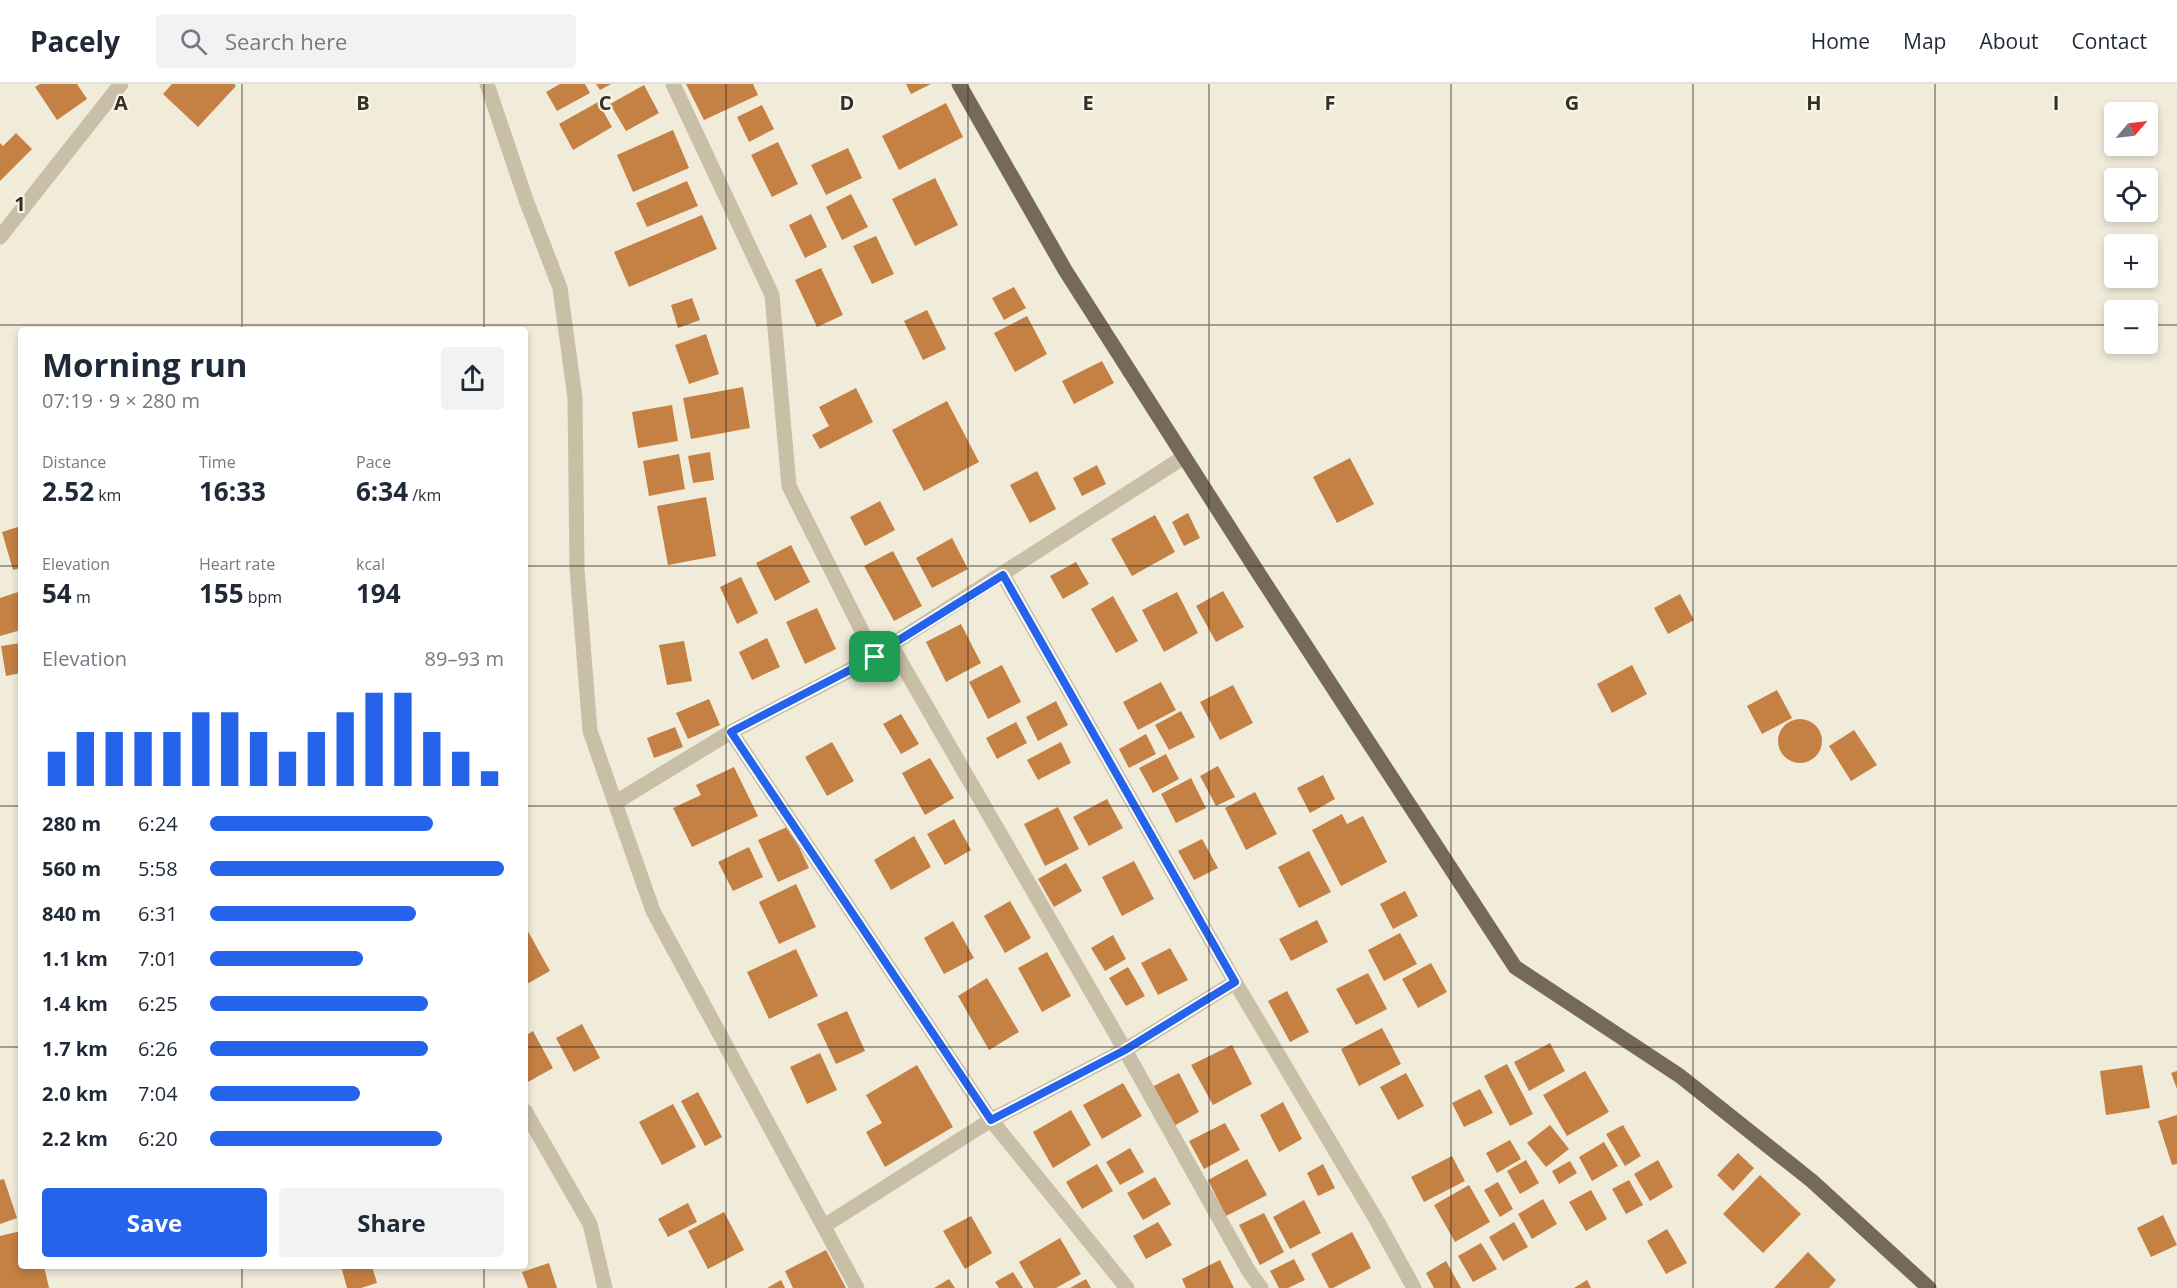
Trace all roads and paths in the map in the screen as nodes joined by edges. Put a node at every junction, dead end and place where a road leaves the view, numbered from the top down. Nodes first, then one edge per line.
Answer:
1 (121, 84) edge
2 (487, 84) edge
3 (673, 84) edge
4 (959, 84) edge
5 (0, 237) edge
6 (1184, 457) junction
7 (1003, 575) junction
8 (891, 645) junction
9 (875, 657) junction
10 (731, 732) junction
11 (616, 802) junction
12 (1235, 982) junction
13 (1125, 1050) junction
14 (528, 1117) edge
15 (991, 1120) junction
16 (824, 1226) junction
17 (605, 1288) edge
18 (857, 1288) edge
19 (1127, 1288) edge
20 (1261, 1288) edge
21 (1414, 1288) edge
22 (1929, 1288) edge

1 - 5 street
2 - 11 street
3 - 9 street
4 - 6 main road
6 - 7 street
6 - 22 main road
7 - 8 street
7 - 12 street
8 - 9 street
8 - 13 street
9 - 10 street
10 - 11 street
10 - 15 street
11 - 16 street
12 - 13 street
12 - 21 street
13 - 15 street
13 - 20 street
14 - 17 street
15 - 16 street
15 - 19 street
16 - 18 street

